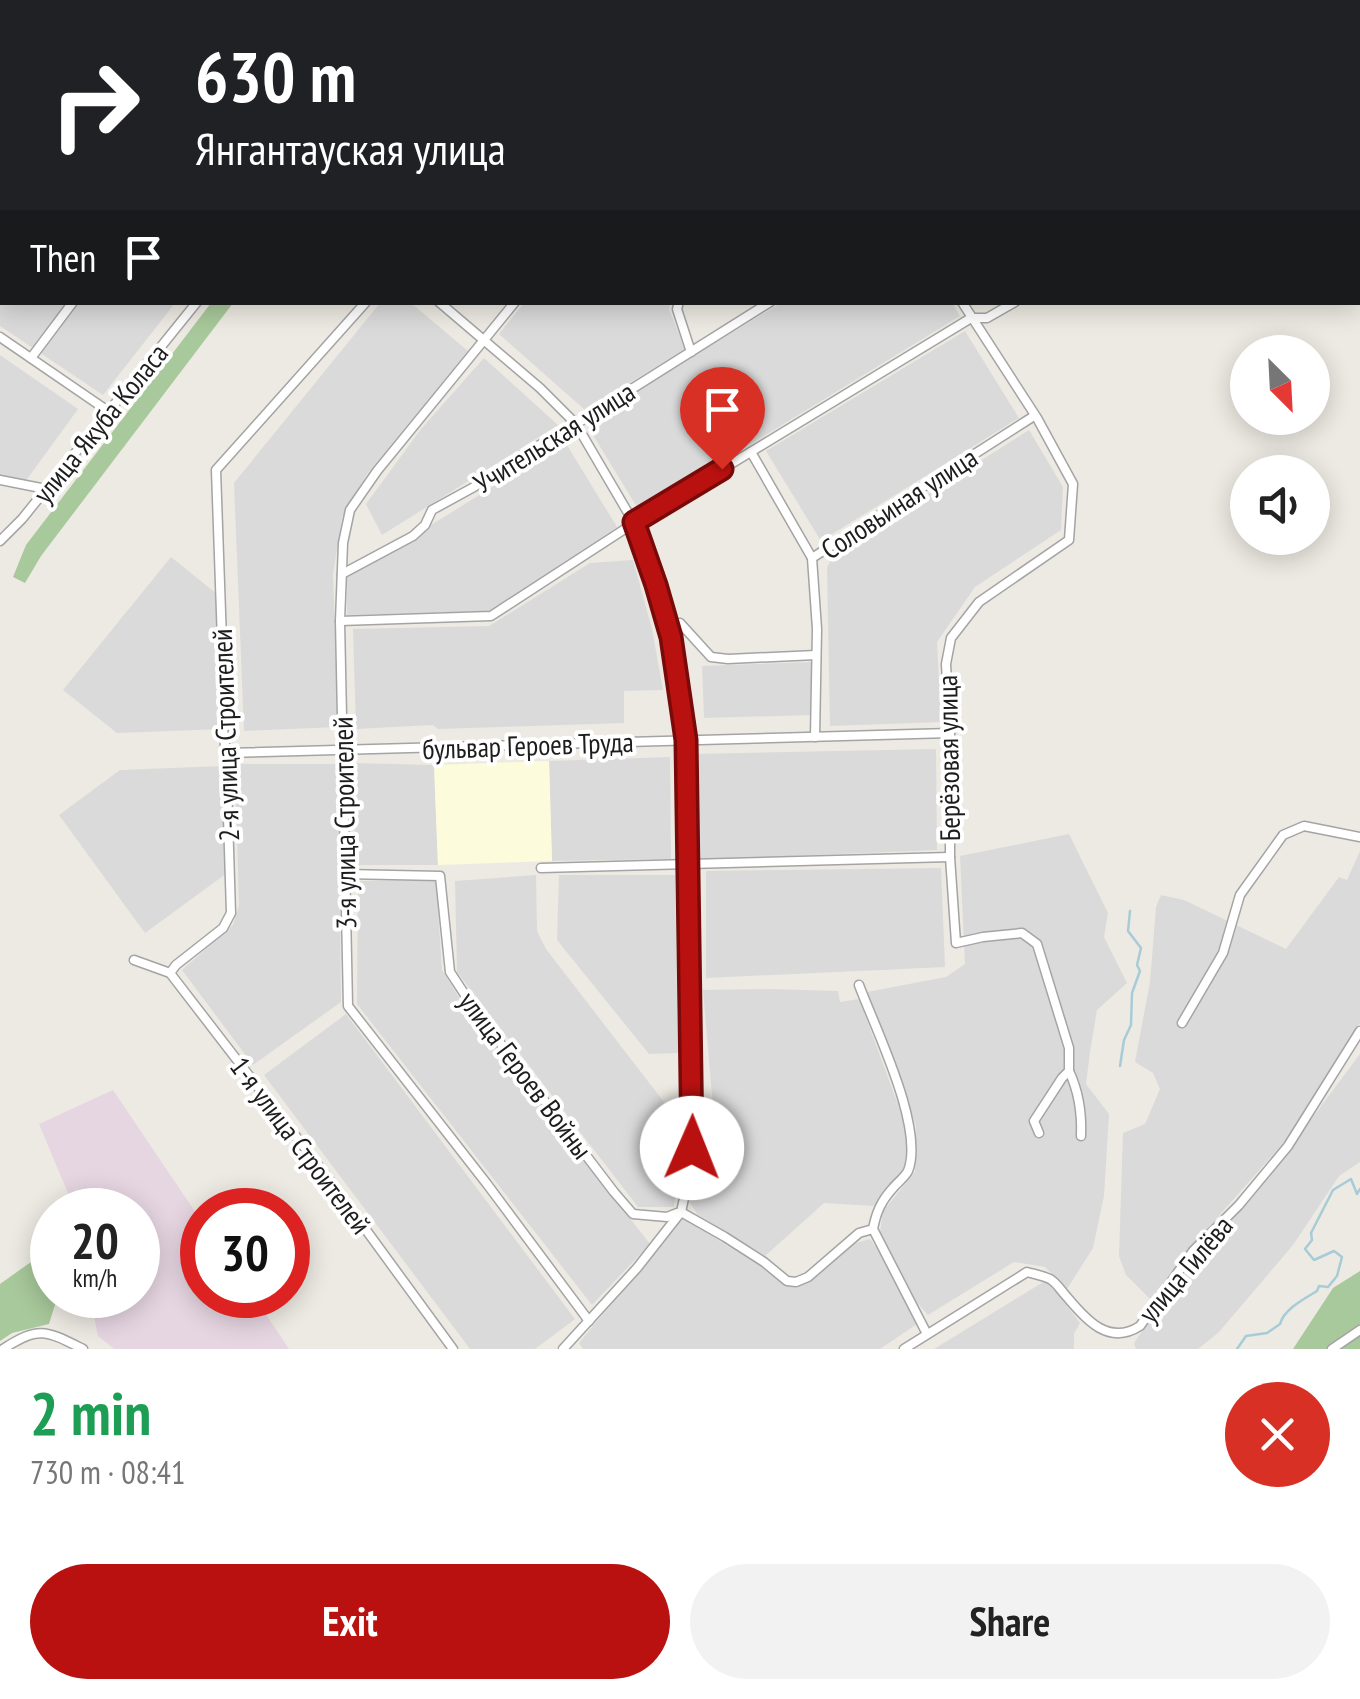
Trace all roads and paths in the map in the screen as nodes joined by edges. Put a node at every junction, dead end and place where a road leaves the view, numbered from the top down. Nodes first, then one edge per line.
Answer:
1 (72, 305) edge
2 (195, 305) edge
3 (363, 305) edge
4 (442, 305) edge
5 (513, 305) edge
6 (679, 305) edge
7 (765, 305) edge
8 (964, 305) edge
9 (1011, 305) edge
10 (971, 318) junction
11 (0, 337) edge
12 (484, 341) junction
13 (691, 352) junction
14 (32, 358) junction
15 (108, 411) junction
16 (1034, 416) junction
17 (576, 424) junction
18 (751, 452) junction
19 (0, 480) edge
20 (46, 489) junction
21 (634, 522) junction
22 (0, 541) edge
23 (812, 558) junction
24 (342, 574) junction
25 (340, 621) junction
26 (668, 626) junction
27 (816, 655) junction
28 (950, 733) junction
29 (815, 737) junction
30 (686, 740) junction
31 (342, 750) junction
32 (226, 753) junction
33 (1360, 837) edge
34 (950, 857) junction
35 (686, 864) junction
36 (541, 868) dead end
37 (345, 874) junction
38 (134, 960) dead end
39 (170, 974) junction
40 (859, 985) dead end
41 (1182, 1023) dead end
42 (1360, 1031) edge
43 (1069, 1071) junction
44 (1038, 1133) dead end
45 (1081, 1136) dead end
46 (681, 1212) junction
47 (873, 1230) junction
48 (589, 1321) junction
49 (1360, 1330) edge
50 (927, 1334) junction
51 (3, 1349) edge
52 (82, 1349) edge
53 (453, 1349) edge
54 (563, 1349) edge
55 (904, 1349) edge
56 (1332, 1349) edge

1 - 14 street
2 - 15 street, улица Якуба Коласа
3 - 32 street, 2-я улица Строителей
4 - 12 street
5 - 12 street, 3-я улица Строителей
6 - 13 street
7 - 13 street, Учительская улица
8 - 10 street, Берёзовая улица
9 - 10 street
10 - 16 street, Берёзовая улица
10 - 18 street
11 - 14 street
12 - 17 street
12 - 24 street, 3-я улица Строителей
13 - 17 street, Учительская улица
14 - 15 street
15 - 20 street, улица Якуба Коласа
16 - 23 street, Соловьиная улица
16 - 28 street, Берёзовая улица
17 - 21 street
17 - 24 street, Учительская улица
18 - 21 street
18 - 23 street
19 - 20 street
20 - 22 street, улица Якуба Коласа
21 - 25 street
21 - 26 street
23 - 27 street, Соловьиная улица
24 - 25 street, 3-я улица Строителей
25 - 31 street, 3-я улица Строителей
26 - 27 street
26 - 30 street
27 - 29 street, Соловьиная улица
28 - 29 street, бульвар Героев Труда
28 - 34 street, Берёзовая улица
29 - 30 street, бульвар Героев Труда
30 - 31 street, бульвар Героев Труда
30 - 35 street
31 - 32 street, бульвар Героев Труда
31 - 37 street, 3-я улица Строителей
32 - 39 street, 2-я улица Строителей
33 - 41 street
34 - 35 street
34 - 43 street, Берёзовая улица
35 - 36 street
35 - 46 street
37 - 46 street, улица Героев Войны
37 - 48 street, 3-я улица Строителей
38 - 39 street
39 - 53 street, 1-я улица Строителей
40 - 47 street
42 - 50 street, улица Гилёва
43 - 44 street
43 - 45 street
46 - 47 street
46 - 48 street
47 - 50 street
48 - 54 street
49 - 56 street
50 - 55 street, улица Гилёва
51 - 52 street

